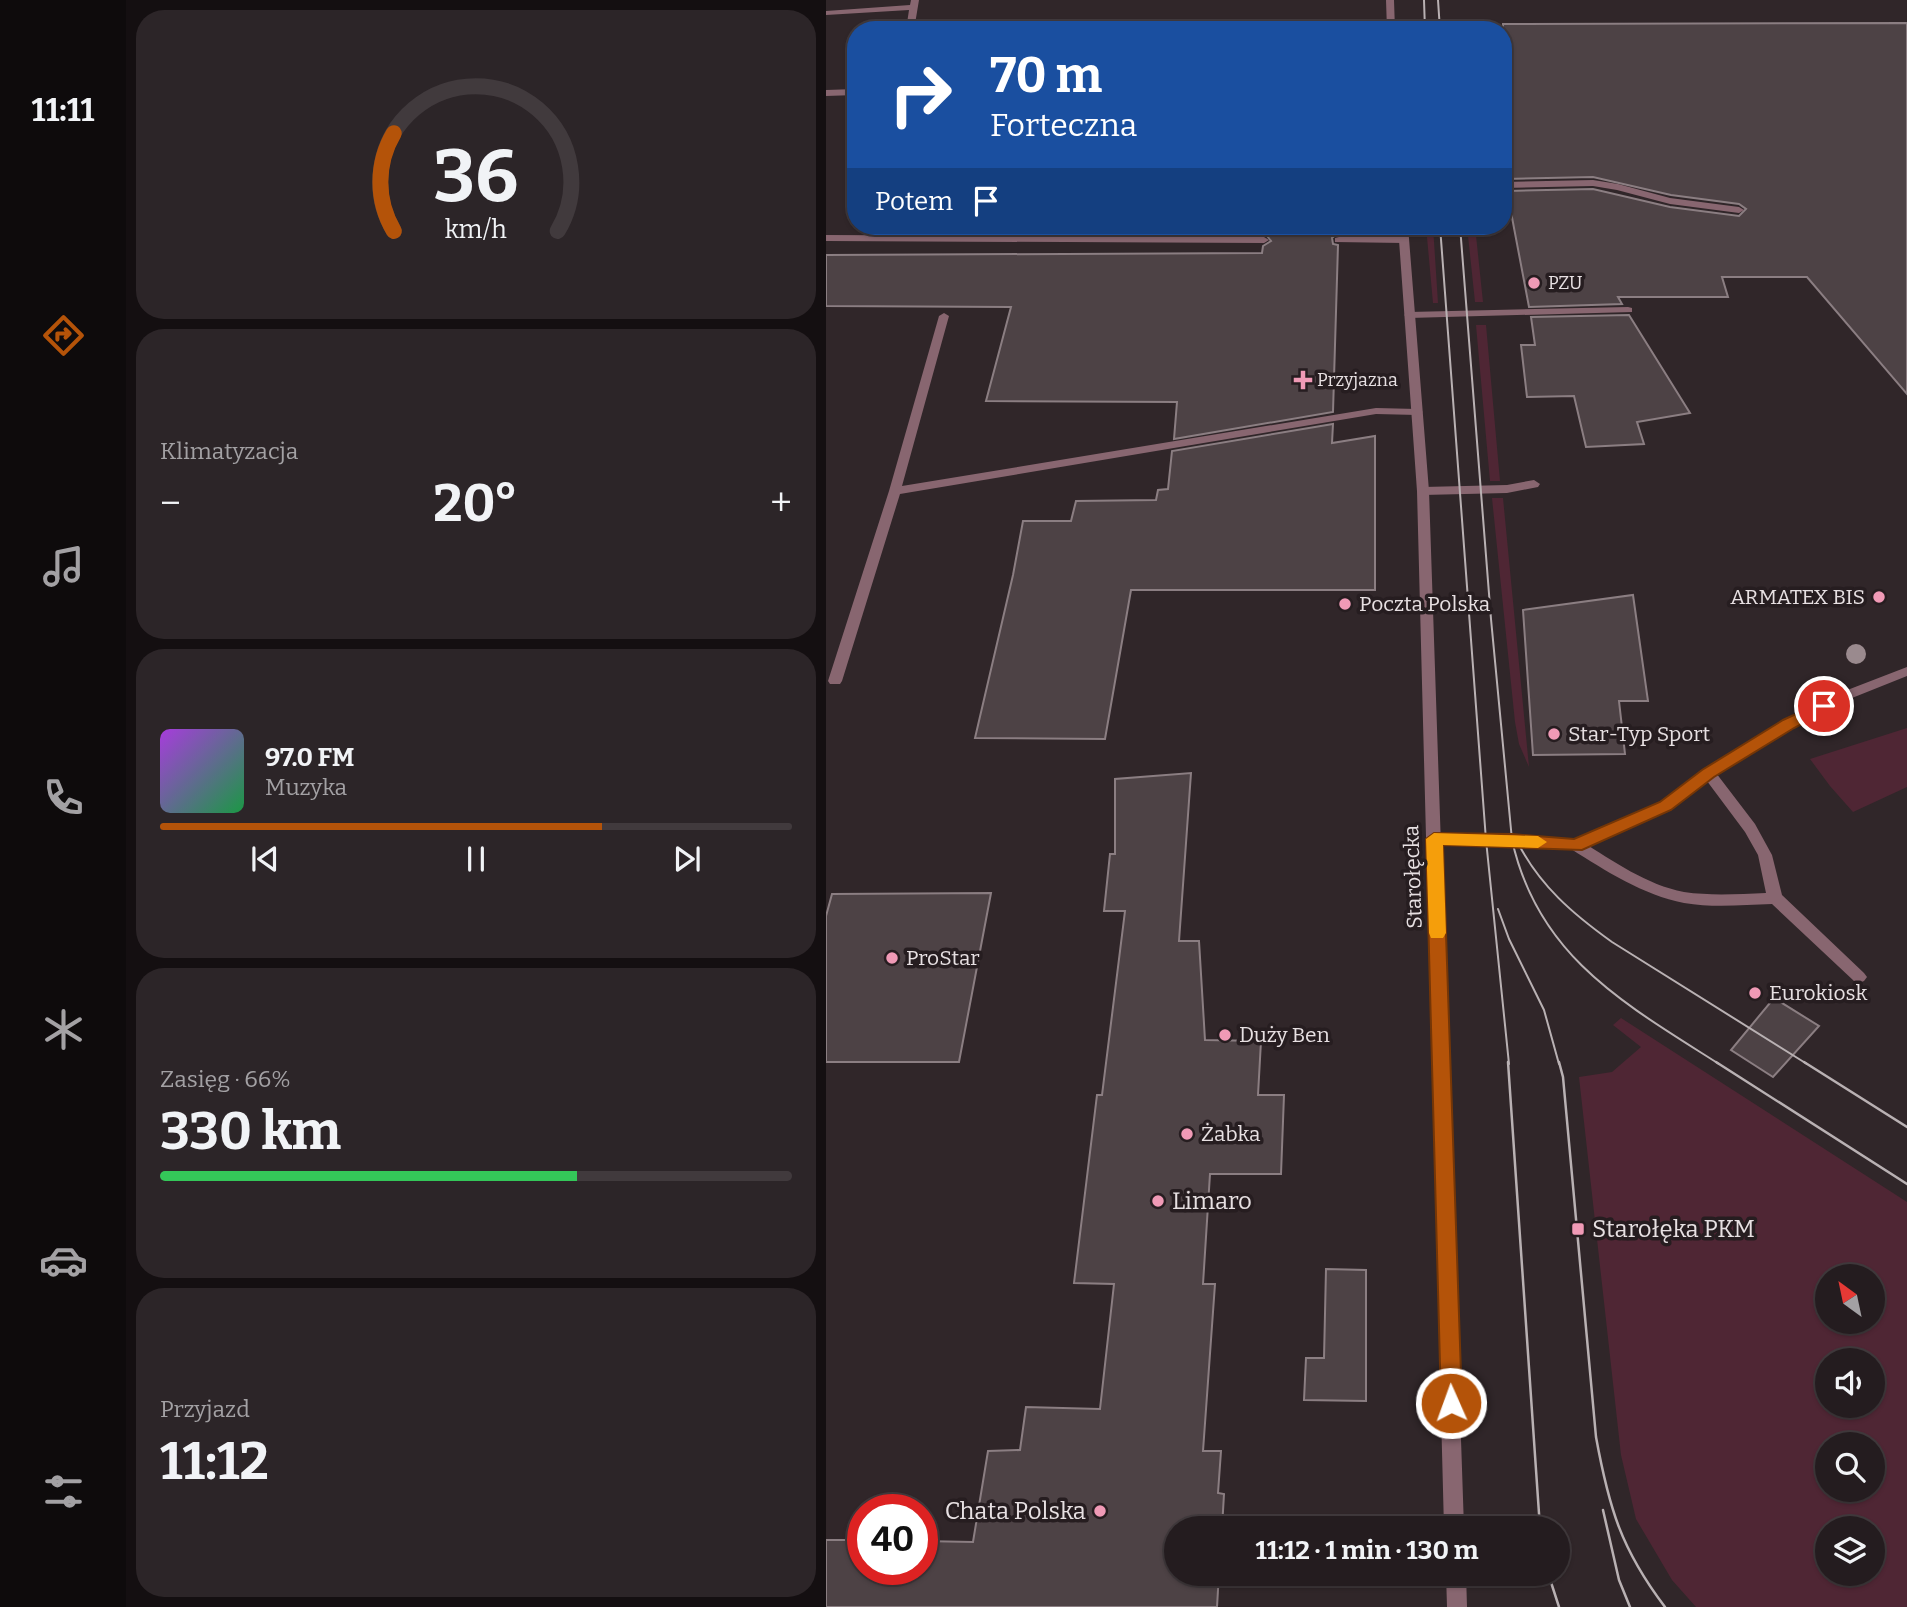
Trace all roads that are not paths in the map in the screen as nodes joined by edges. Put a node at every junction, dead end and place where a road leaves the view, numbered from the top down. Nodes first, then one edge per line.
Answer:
1 (1390, 0) edge
2 (914, 3) edge
3 (826, 13) edge
4 (912, 21) edge
5 (1391, 21) edge
6 (847, 92) edge
7 (826, 93) edge
8 (1512, 185) edge
9 (1739, 209) dead end
10 (1404, 235) edge
11 (826, 238) edge
12 (1264, 240) dead end
13 (1339, 240) dead end
14 (1404, 240) junction
15 (1628, 310) dead end
16 (1409, 315) junction
17 (944, 316) dead end
18 (1417, 412) junction
19 (1534, 484) dead end
20 (895, 491) junction
21 (1423, 491) junction
22 (1907, 671) edge
23 (835, 681) dead end
24 (1708, 774) junction
25 (1434, 839) junction
26 (1576, 845) junction
27 (1775, 898) junction
28 (1860, 977) dead end
29 (1454, 1516) edge
30 (1456, 1586) edge
31 (1457, 1607) edge

1 - 5 street
2 - 3 street
2 - 4 street
6 - 7 street
8 - 9 street
10 - 14 street, Starołęcka
11 - 12 street
13 - 14 street
14 - 16 street, Starołęcka
15 - 16 street
16 - 18 street, Starołęcka
17 - 20 street
18 - 20 street
18 - 21 street, Starołęcka
19 - 21 street
20 - 23 street
21 - 25 street, Starołęcka
22 - 24 street
24 - 26 street
24 - 27 street
25 - 26 street
25 - 29 street, Starołęcka
26 - 27 street
27 - 28 street
30 - 31 street

